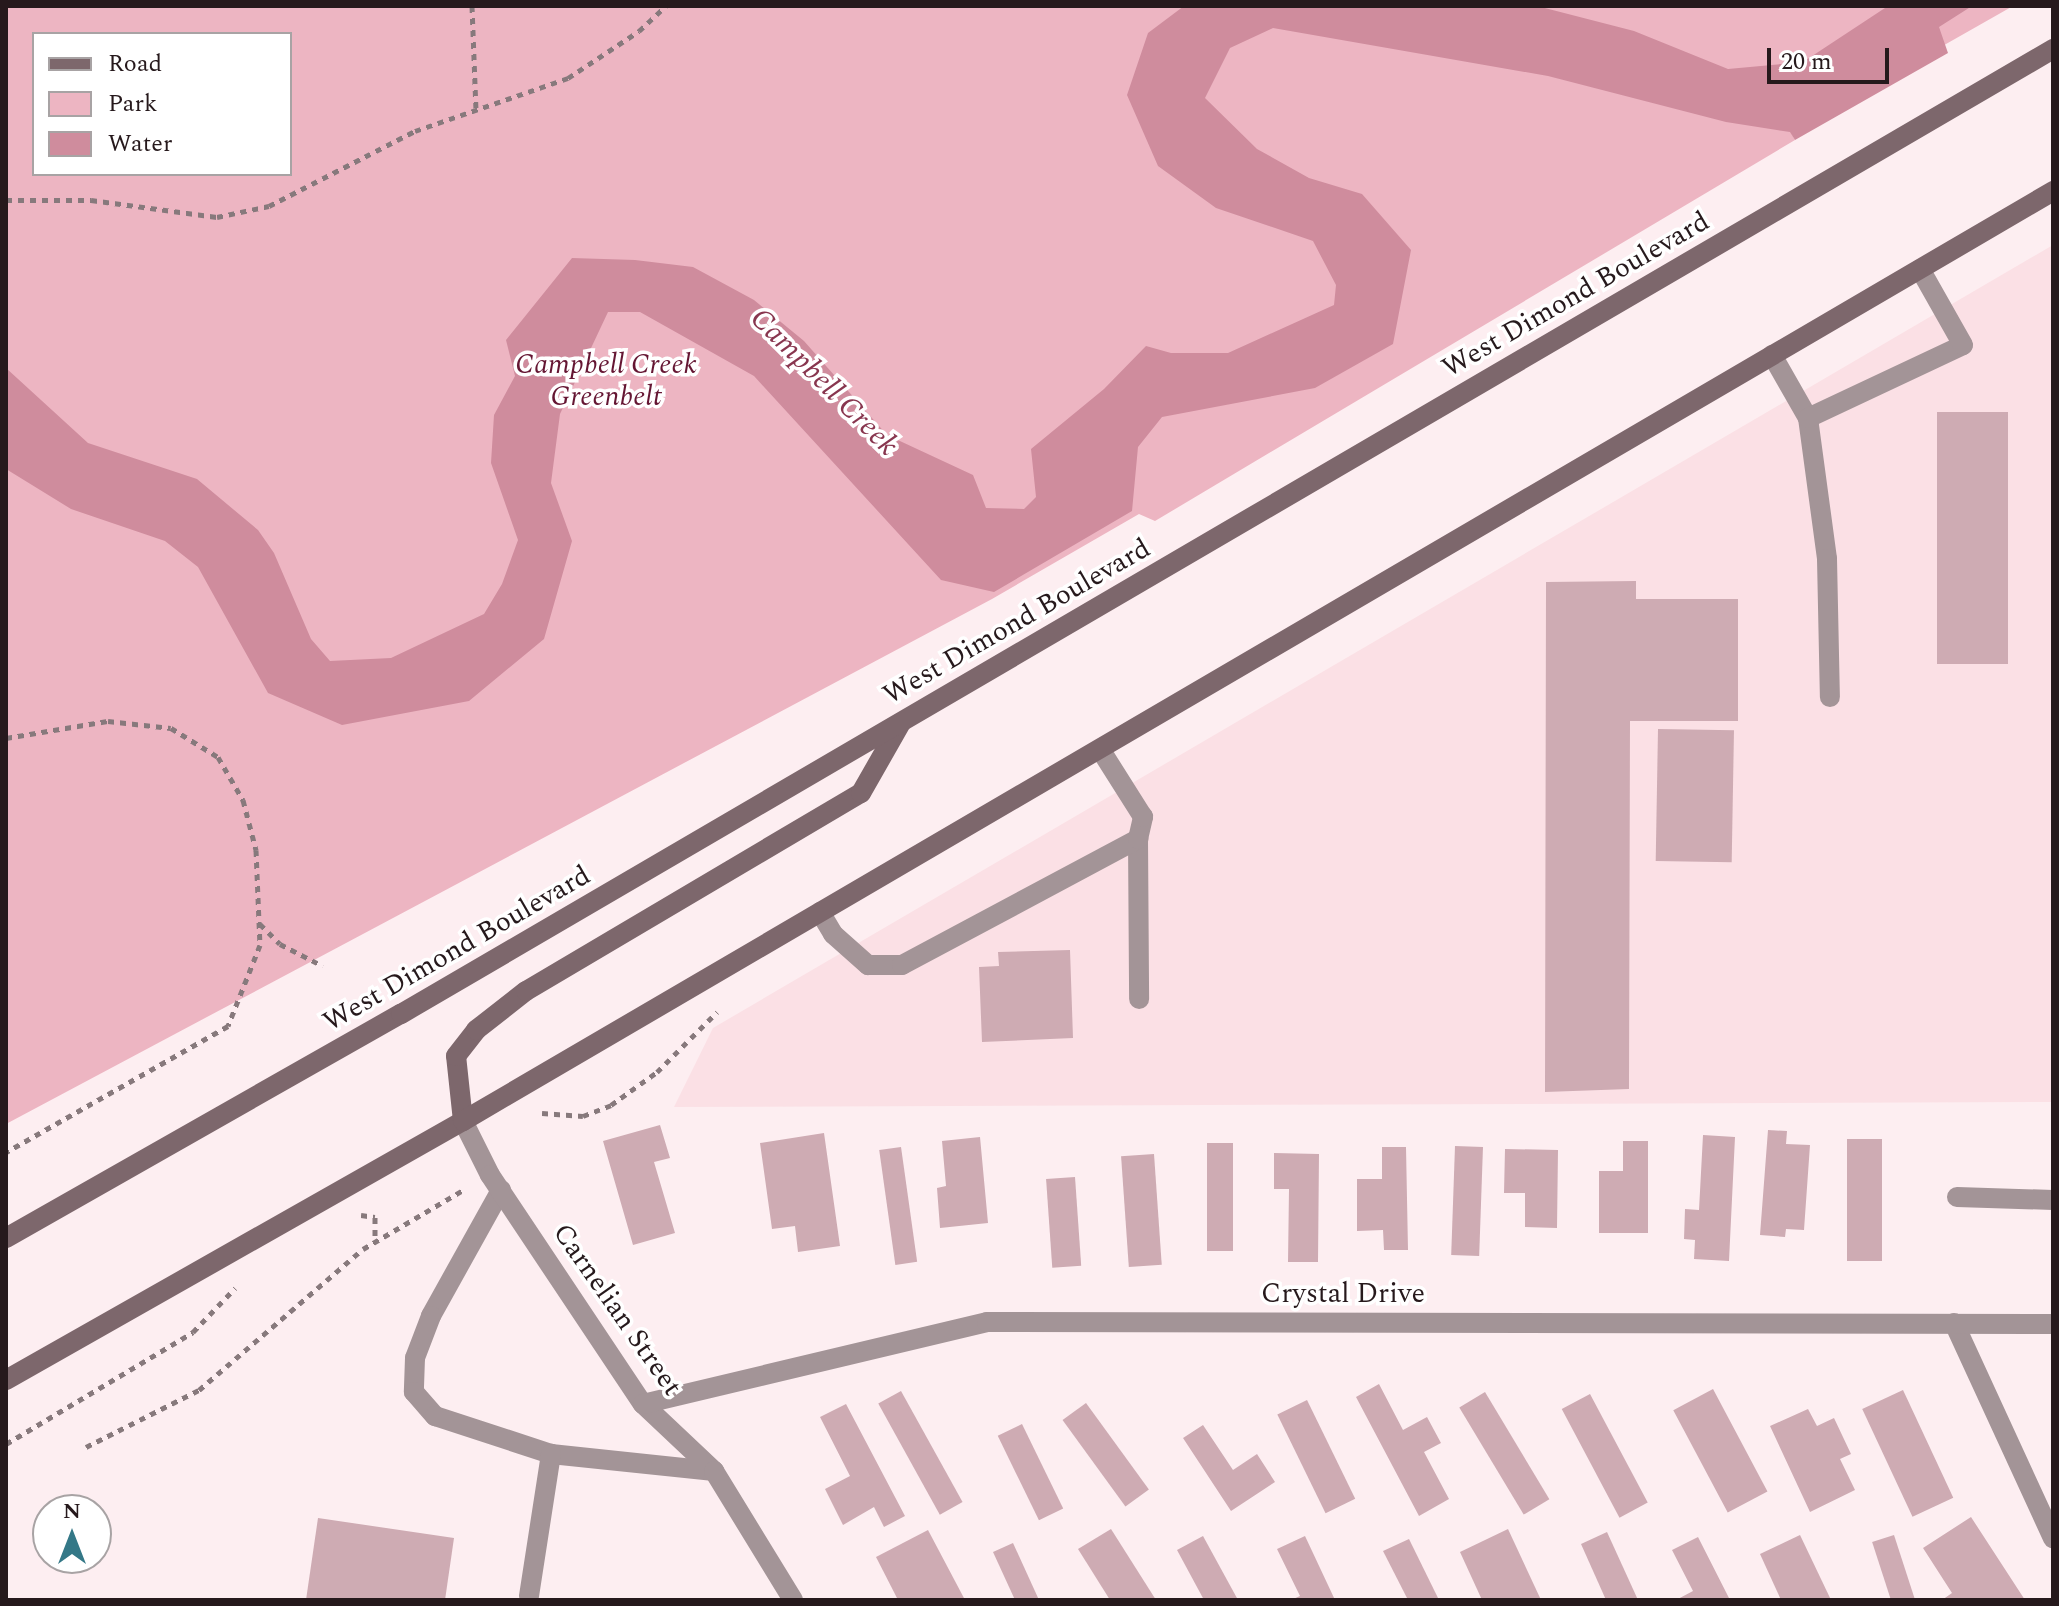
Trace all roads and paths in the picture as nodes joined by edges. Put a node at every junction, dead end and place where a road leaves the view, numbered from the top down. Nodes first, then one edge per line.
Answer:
1 (472, 6) edge
2 (666, 6) edge
3 (2053, 49) edge
4 (476, 108) junction
5 (2053, 191) edge
6 (6, 200) edge
7 (1920, 269) junction
8 (1772, 355) junction
9 (1808, 418) junction
10 (1830, 697) dead end
11 (901, 723) junction
12 (6, 738) edge
13 (1100, 749) junction
14 (1138, 839) junction
15 (820, 912) junction
16 (259, 924) junction
17 (323, 966) dead end
18 (1139, 999) dead end
19 (463, 1121) junction
20 (6, 1152) edge
21 (495, 1183) junction
22 (1957, 1197) dead end
23 (2053, 1200) edge
24 (352, 1214) dead end
25 (6, 1238) edge
26 (375, 1242) junction
27 (1954, 1323) junction
28 (2053, 1324) edge
29 (6, 1380) edge
30 (643, 1404) junction
31 (86, 1447) dead end
32 (551, 1454) junction
33 (714, 1471) junction
34 (2053, 1538) edge
35 (529, 1596) dead end
36 (789, 1598) edge

1 - 4 path
2 - 4 path
3 - 11 main road, West Dimond Boulevard
4 - 6 path
5 - 7 main road
7 - 8 main road
7 - 9 street
8 - 9 street
8 - 13 main road
9 - 10 street
11 - 19 main road
11 - 25 main road, West Dimond Boulevard
12 - 16 path
13 - 14 street
13 - 15 main road
14 - 15 street
14 - 18 street
15 - 19 main road
16 - 17 path
16 - 20 path
19 - 21 street, Carnelian Street
19 - 29 main road
21 - 26 path
21 - 30 street, Carnelian Street
21 - 32 street
22 - 23 street
24 - 26 path
26 - 31 path
27 - 28 street, Crystal Drive
27 - 30 street, Crystal Drive
27 - 34 street
30 - 33 street, Carnelian Street
32 - 33 street
32 - 35 street
33 - 36 street, Carnelian Street

